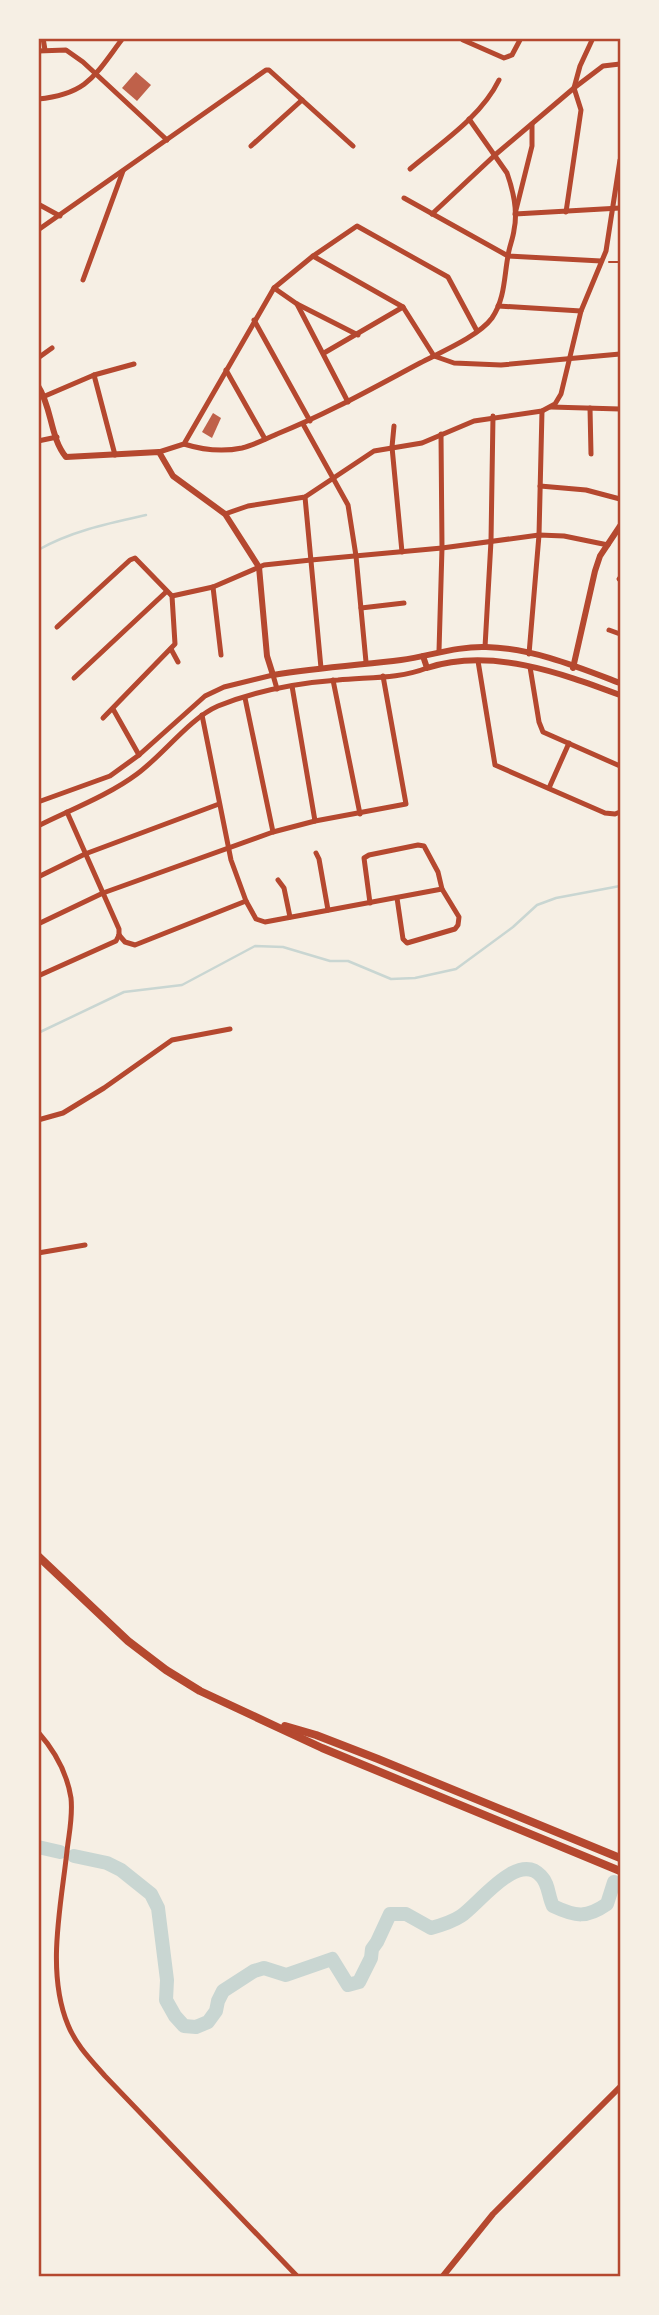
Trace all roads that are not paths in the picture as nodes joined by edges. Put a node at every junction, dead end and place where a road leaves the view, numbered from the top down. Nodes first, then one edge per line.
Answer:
1 (43, 38) edge
2 (123, 38) edge
3 (521, 38) edge
4 (593, 38) edge
5 (463, 40) edge
6 (42, 51) edge
7 (621, 64) edge
8 (97, 73) junction
9 (499, 80) dead end
10 (574, 88) junction
11 (38, 99) edge
12 (302, 100) junction
13 (469, 119) junction
14 (532, 124) junction
15 (167, 140) junction
16 (251, 146) dead end
17 (353, 146) dead end
18 (495, 155) junction
19 (621, 160) edge
20 (410, 169) dead end
21 (124, 170) junction
22 (404, 198) dead end
23 (38, 204) edge
24 (621, 208) edge
25 (613, 209) junction
26 (566, 212) junction
27 (432, 214) junction
28 (515, 214) junction
29 (60, 216) junction
30 (38, 230) edge
31 (313, 256) junction
32 (508, 256) junction
33 (601, 261) junction
34 (83, 280) dead end
35 (274, 288) junction
36 (296, 304) junction
37 (498, 306) junction
38 (403, 307) junction
39 (581, 311) junction
40 (254, 320) junction
41 (477, 331) junction
42 (358, 335) junction
43 (52, 348) dead end
44 (324, 353) junction
45 (621, 355) edge
46 (433, 356) junction
47 (38, 358) edge
48 (568, 360) junction
49 (134, 364) dead end
50 (226, 370) junction
51 (93, 374) junction
52 (38, 386) edge
53 (45, 396) junction
54 (348, 402) junction
55 (551, 407) junction
56 (590, 408) junction
57 (621, 409) edge
58 (542, 411) junction
59 (493, 416) junction
60 (310, 421) junction
61 (303, 424) junction
62 (394, 426) dead end
63 (441, 434) junction
64 (57, 437) junction
65 (265, 439) junction
66 (38, 441) edge
67 (184, 444) junction
68 (392, 447) junction
69 (159, 452) junction
70 (591, 454) dead end
71 (115, 455) junction
72 (334, 477) junction
73 (540, 486) junction
74 (306, 496) junction
75 (621, 499) edge
76 (225, 514) junction
77 (621, 526) edge
78 (539, 535) junction
79 (491, 541) junction
80 (608, 545) junction
81 (442, 548) junction
82 (401, 552) junction
83 (356, 556) junction
84 (311, 560) junction
85 (259, 567) junction
86 (213, 587) junction
87 (169, 594) junction
88 (404, 603) dead end
89 (361, 608) junction
90 (57, 627) dead end
91 (609, 630) dead end
92 (621, 634) edge
93 (485, 646) junction
94 (173, 647) junction
95 (439, 651) junction
96 (529, 654) junction
97 (222, 655) dead end
98 (423, 656) junction
99 (478, 661) junction
100 (178, 662) dead end
101 (366, 662) junction
102 (574, 666) junction
103 (530, 667) junction
104 (320, 668) junction
105 (427, 668) junction
106 (273, 674) junction
107 (383, 676) junction
108 (571, 677) junction
109 (74, 678) dead end
110 (333, 680) junction
111 (621, 683) edge
112 (292, 686) junction
113 (277, 689) junction
114 (621, 695) edge
115 (245, 698) junction
116 (113, 709) junction
117 (202, 715) junction
118 (103, 718) dead end
119 (569, 743) junction
120 (139, 755) junction
121 (621, 766) edge
122 (549, 788) junction
123 (38, 802) edge
124 (219, 804) junction
125 (67, 812) junction
126 (621, 812) edge
127 (360, 814) junction
128 (315, 821) junction
129 (38, 827) edge
130 (273, 832) junction
131 (229, 849) junction
132 (316, 853) dead end
133 (85, 854) junction
134 (38, 877) edge
135 (278, 880) dead end
136 (442, 889) junction
137 (103, 893) junction
138 (397, 898) junction
139 (246, 901) junction
140 (370, 903) junction
141 (328, 910) junction
142 (290, 917) junction
143 (38, 924) edge
144 (119, 935) junction
145 (38, 976) edge
146 (230, 1029) dead end
147 (38, 1120) edge
148 (85, 1245) dead end
149 (38, 1253) edge
150 (38, 1556) edge
151 (264, 1721) junction
152 (38, 1732) edge
153 (476, 1800) junction
154 (486, 1816) junction
155 (621, 1858) edge
156 (621, 1871) edge
157 (621, 2087) edge
158 (297, 2277) edge
159 (443, 2277) edge

1 - 6 street
2 - 8 street
3 - 5 street
4 - 10 street
6 - 8 street
7 - 10 street
8 - 11 street
8 - 15 street
9 - 13 street
10 - 14 street
10 - 26 street
12 - 15 street
12 - 16 street
12 - 17 street
13 - 18 street
13 - 20 street
14 - 18 street
14 - 28 street
15 - 21 street
18 - 27 street
18 - 28 street
19 - 25 street
21 - 29 street
21 - 34 street
22 - 27 street
23 - 29 street
24 - 25 street
25 - 26 street
25 - 33 street
26 - 28 street
27 - 32 street
28 - 32 street
29 - 30 street
31 - 35 street
31 - 38 street
31 - 41 street
32 - 33 street
32 - 37 street
33 - 39 street
35 - 36 street
35 - 40 street
36 - 42 street
36 - 44 street
37 - 39 street
37 - 41 street
38 - 42 street
38 - 46 street
39 - 48 street
40 - 50 street
40 - 60 street
41 - 46 street
42 - 44 street
43 - 47 street
44 - 54 street
45 - 48 street
46 - 48 street
46 - 54 street
48 - 55 street
49 - 51 street
50 - 65 street
50 - 67 street
51 - 53 street
51 - 71 street
52 - 53 street
53 - 64 street
54 - 60 street
55 - 56 street
55 - 58 street
56 - 57 street
56 - 70 street
58 - 59 street
58 - 73 street
59 - 63 street
59 - 79 street
60 - 61 street
61 - 65 street
61 - 72 street
62 - 68 street
63 - 68 street
63 - 81 street
64 - 66 street
64 - 71 street
65 - 67 street
67 - 69 street
68 - 72 street
68 - 82 street
69 - 71 street
69 - 76 street
72 - 74 street
72 - 83 street
73 - 75 street
73 - 78 street
74 - 76 street
74 - 84 street
76 - 85 street
77 - 80 street
78 - 79 street
78 - 80 street
78 - 96 street
79 - 81 street
79 - 93 street
80 - 102 street
81 - 82 street
81 - 95 street
82 - 83 street
83 - 84 street
83 - 89 street
84 - 85 street
84 - 104 street
85 - 86 street
85 - 106 street
86 - 87 street
86 - 97 street
87 - 90 street
87 - 94 street
87 - 109 street
88 - 89 street
89 - 101 street
91 - 92 street
93 - 95 street
93 - 96 street
94 - 100 street
94 - 116 street
95 - 98 street
96 - 102 street
98 - 101 street
98 - 105 street
99 - 103 street
99 - 105 street
99 - 122 street
101 - 104 street
102 - 108 street
102 - 111 street
103 - 108 street
103 - 119 street
104 - 106 street
105 - 107 street
106 - 113 street
106 - 120 street
107 - 110 street
107 - 127 street
108 - 114 street
110 - 112 street
110 - 127 street
112 - 113 street
112 - 128 street
113 - 115 street
115 - 117 street
115 - 130 street
116 - 118 street
116 - 120 street
117 - 124 street
117 - 125 street
119 - 121 street
119 - 122 street
120 - 123 street
122 - 126 street
124 - 131 street
124 - 133 street
125 - 129 street
125 - 133 street
127 - 128 street
128 - 130 street
130 - 131 street
131 - 137 street
131 - 139 street
132 - 141 street
133 - 134 street
133 - 137 street
135 - 142 street
136 - 138 street
136 - 138 street
136 - 140 street
137 - 143 street
137 - 144 street
138 - 140 street
139 - 142 street
139 - 144 street
140 - 141 street
141 - 142 street
144 - 145 street
146 - 147 street
148 - 149 street
150 - 151 highway
151 - 153 highway
151 - 154 highway
152 - 158 street
153 - 154 highway
153 - 155 highway
154 - 156 highway
157 - 159 street

